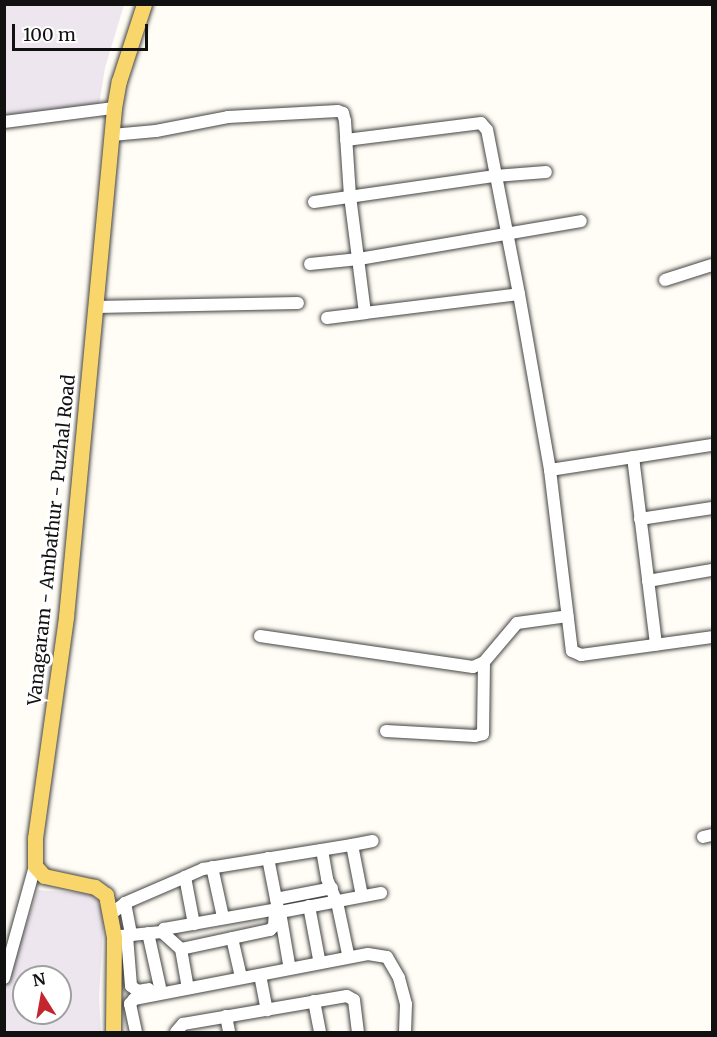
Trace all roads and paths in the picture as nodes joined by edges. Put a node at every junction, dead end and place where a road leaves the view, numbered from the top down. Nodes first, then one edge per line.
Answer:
1 (144, 4) edge
2 (114, 108) junction
3 (4, 122) edge
4 (112, 135) junction
5 (346, 140) junction
6 (546, 172) dead end
7 (495, 176) junction
8 (350, 196) junction
9 (314, 202) dead end
10 (581, 221) dead end
11 (508, 233) junction
12 (358, 259) junction
13 (310, 264) dead end
14 (712, 264) edge
15 (665, 280) dead end
16 (519, 294) junction
17 (298, 303) dead end
18 (96, 308) junction
19 (365, 313) junction
20 (327, 318) dead end
21 (712, 446) edge
22 (633, 458) junction
23 (550, 470) junction
24 (712, 508) edge
25 (640, 519) junction
26 (712, 570) edge
27 (648, 580) junction
28 (568, 616) junction
29 (261, 636) dead end
30 (712, 637) edge
31 (656, 645) junction
32 (484, 662) junction
33 (386, 731) dead end
34 (373, 841) dead end
35 (352, 845) junction
36 (322, 850) junction
37 (268, 858) junction
38 (35, 866) junction
39 (212, 867) junction
40 (185, 877) junction
41 (332, 888) junction
42 (381, 893) dead end
43 (362, 896) junction
44 (276, 899) junction
45 (337, 902) junction
46 (125, 903) junction
47 (309, 906) junction
48 (280, 912) junction
49 (111, 914) junction
50 (224, 917) junction
51 (195, 924) junction
52 (162, 932) junction
53 (148, 933) junction
54 (124, 936) junction
55 (232, 938) junction
56 (181, 949) junction
57 (373, 949) dead end
58 (348, 954) junction
59 (319, 959) junction
60 (289, 964) junction
61 (240, 973) junction
62 (260, 975) junction
63 (4, 978) edge
64 (187, 982) junction
65 (160, 987) junction
66 (138, 991) junction
67 (112, 995) junction
68 (314, 1000) junction
69 (267, 1010) junction
70 (226, 1016) junction
71 (113, 1032) edge
72 (136, 1032) edge
73 (176, 1032) edge
74 (229, 1032) edge
75 (320, 1032) edge
76 (358, 1032) edge
77 (405, 1032) edge

1 - 2 main road, Vanagaram - Ambathur - Puzhal Road
2 - 3 street
2 - 4 main road, Vanagaram - Ambathur - Puzhal Road
4 - 5 street
4 - 18 main road, Vanagaram - Ambathur - Puzhal Road
5 - 7 street
5 - 8 street
6 - 7 street
7 - 8 street
7 - 11 street
8 - 9 street
8 - 12 street
10 - 11 street
11 - 12 street
11 - 16 street
12 - 13 street
12 - 19 street
14 - 15 street
16 - 19 street
16 - 23 street
17 - 18 street
18 - 38 main road, Vanagaram - Ambathur - Puzhal Road
19 - 20 street
21 - 22 street
22 - 23 street
22 - 25 street
23 - 28 street
24 - 25 street
25 - 27 street
26 - 27 street
27 - 31 street
28 - 31 street
28 - 32 street
29 - 32 street
30 - 31 street
32 - 33 street
34 - 35 street
35 - 36 street
35 - 43 street
36 - 37 street
36 - 41 street
37 - 39 street
37 - 44 street
38 - 49 main road
38 - 63 street
39 - 40 street
39 - 50 street
40 - 46 street
40 - 51 street
41 - 44 street
41 - 45 street
42 - 43 street
43 - 45 street
44 - 50 street
45 - 47 street
45 - 58 street
46 - 49 street
46 - 54 street
47 - 48 street
47 - 59 street
48 - 55 street
48 - 60 street
49 - 54 main road
50 - 51 street
51 - 52 street
52 - 53 street
52 - 56 street
53 - 54 street
53 - 65 street
54 - 66 street
54 - 67 main road
55 - 56 street
55 - 61 street
56 - 64 street
57 - 58 street
58 - 59 street
59 - 60 street
60 - 61 street
61 - 64 street
62 - 69 street
62 - 72 street
62 - 77 street
64 - 65 street
65 - 66 street
66 - 67 street
67 - 71 main road
68 - 69 street
68 - 75 street
68 - 76 street
69 - 70 street
70 - 73 street
70 - 74 street

